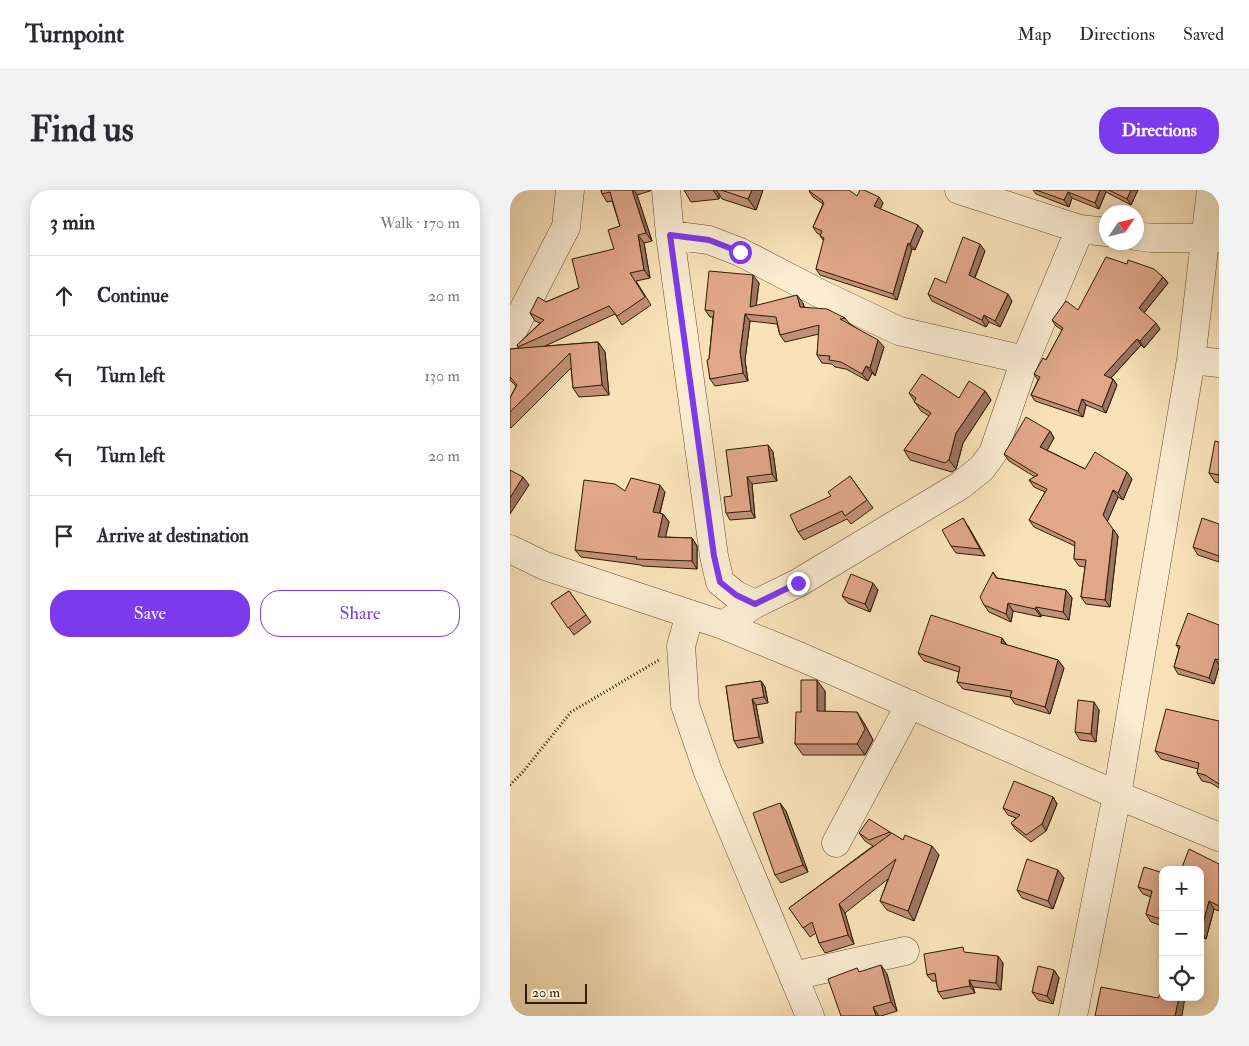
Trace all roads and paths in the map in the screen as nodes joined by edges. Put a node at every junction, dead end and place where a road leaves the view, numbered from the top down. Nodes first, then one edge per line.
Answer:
1 (570, 190) edge
2 (666, 190) edge
3 (959, 190) edge
4 (1211, 190) edge
5 (1080, 229) junction
6 (1099, 231) edge
7 (670, 235) junction
8 (1144, 237) edge
9 (1212, 238) edge
10 (510, 336) edge
11 (1025, 360) junction
12 (1191, 360) junction
13 (1219, 362) edge
14 (510, 549) edge
15 (755, 604) junction
16 (690, 614) junction
17 (723, 625) junction
18 (681, 646) junction
19 (910, 704) junction
20 (510, 785) edge
21 (1117, 794) junction
22 (1219, 837) edge
23 (836, 843) dead end
24 (905, 951) dead end
25 (793, 976) junction
26 (810, 1016) edge
27 (1072, 1016) edge

1 - 10 street
2 - 7 street
3 - 5 street
4 - 9 street
5 - 6 street
5 - 11 street
7 - 11 street
7 - 15 street
8 - 9 street
9 - 12 street
11 - 15 street
12 - 13 street
12 - 21 street
14 - 16 street
15 - 17 street
16 - 17 street
16 - 18 street
17 - 19 street
18 - 20 path
18 - 25 street
19 - 21 street
19 - 23 street
21 - 22 street
21 - 27 street
24 - 25 street
25 - 26 street

